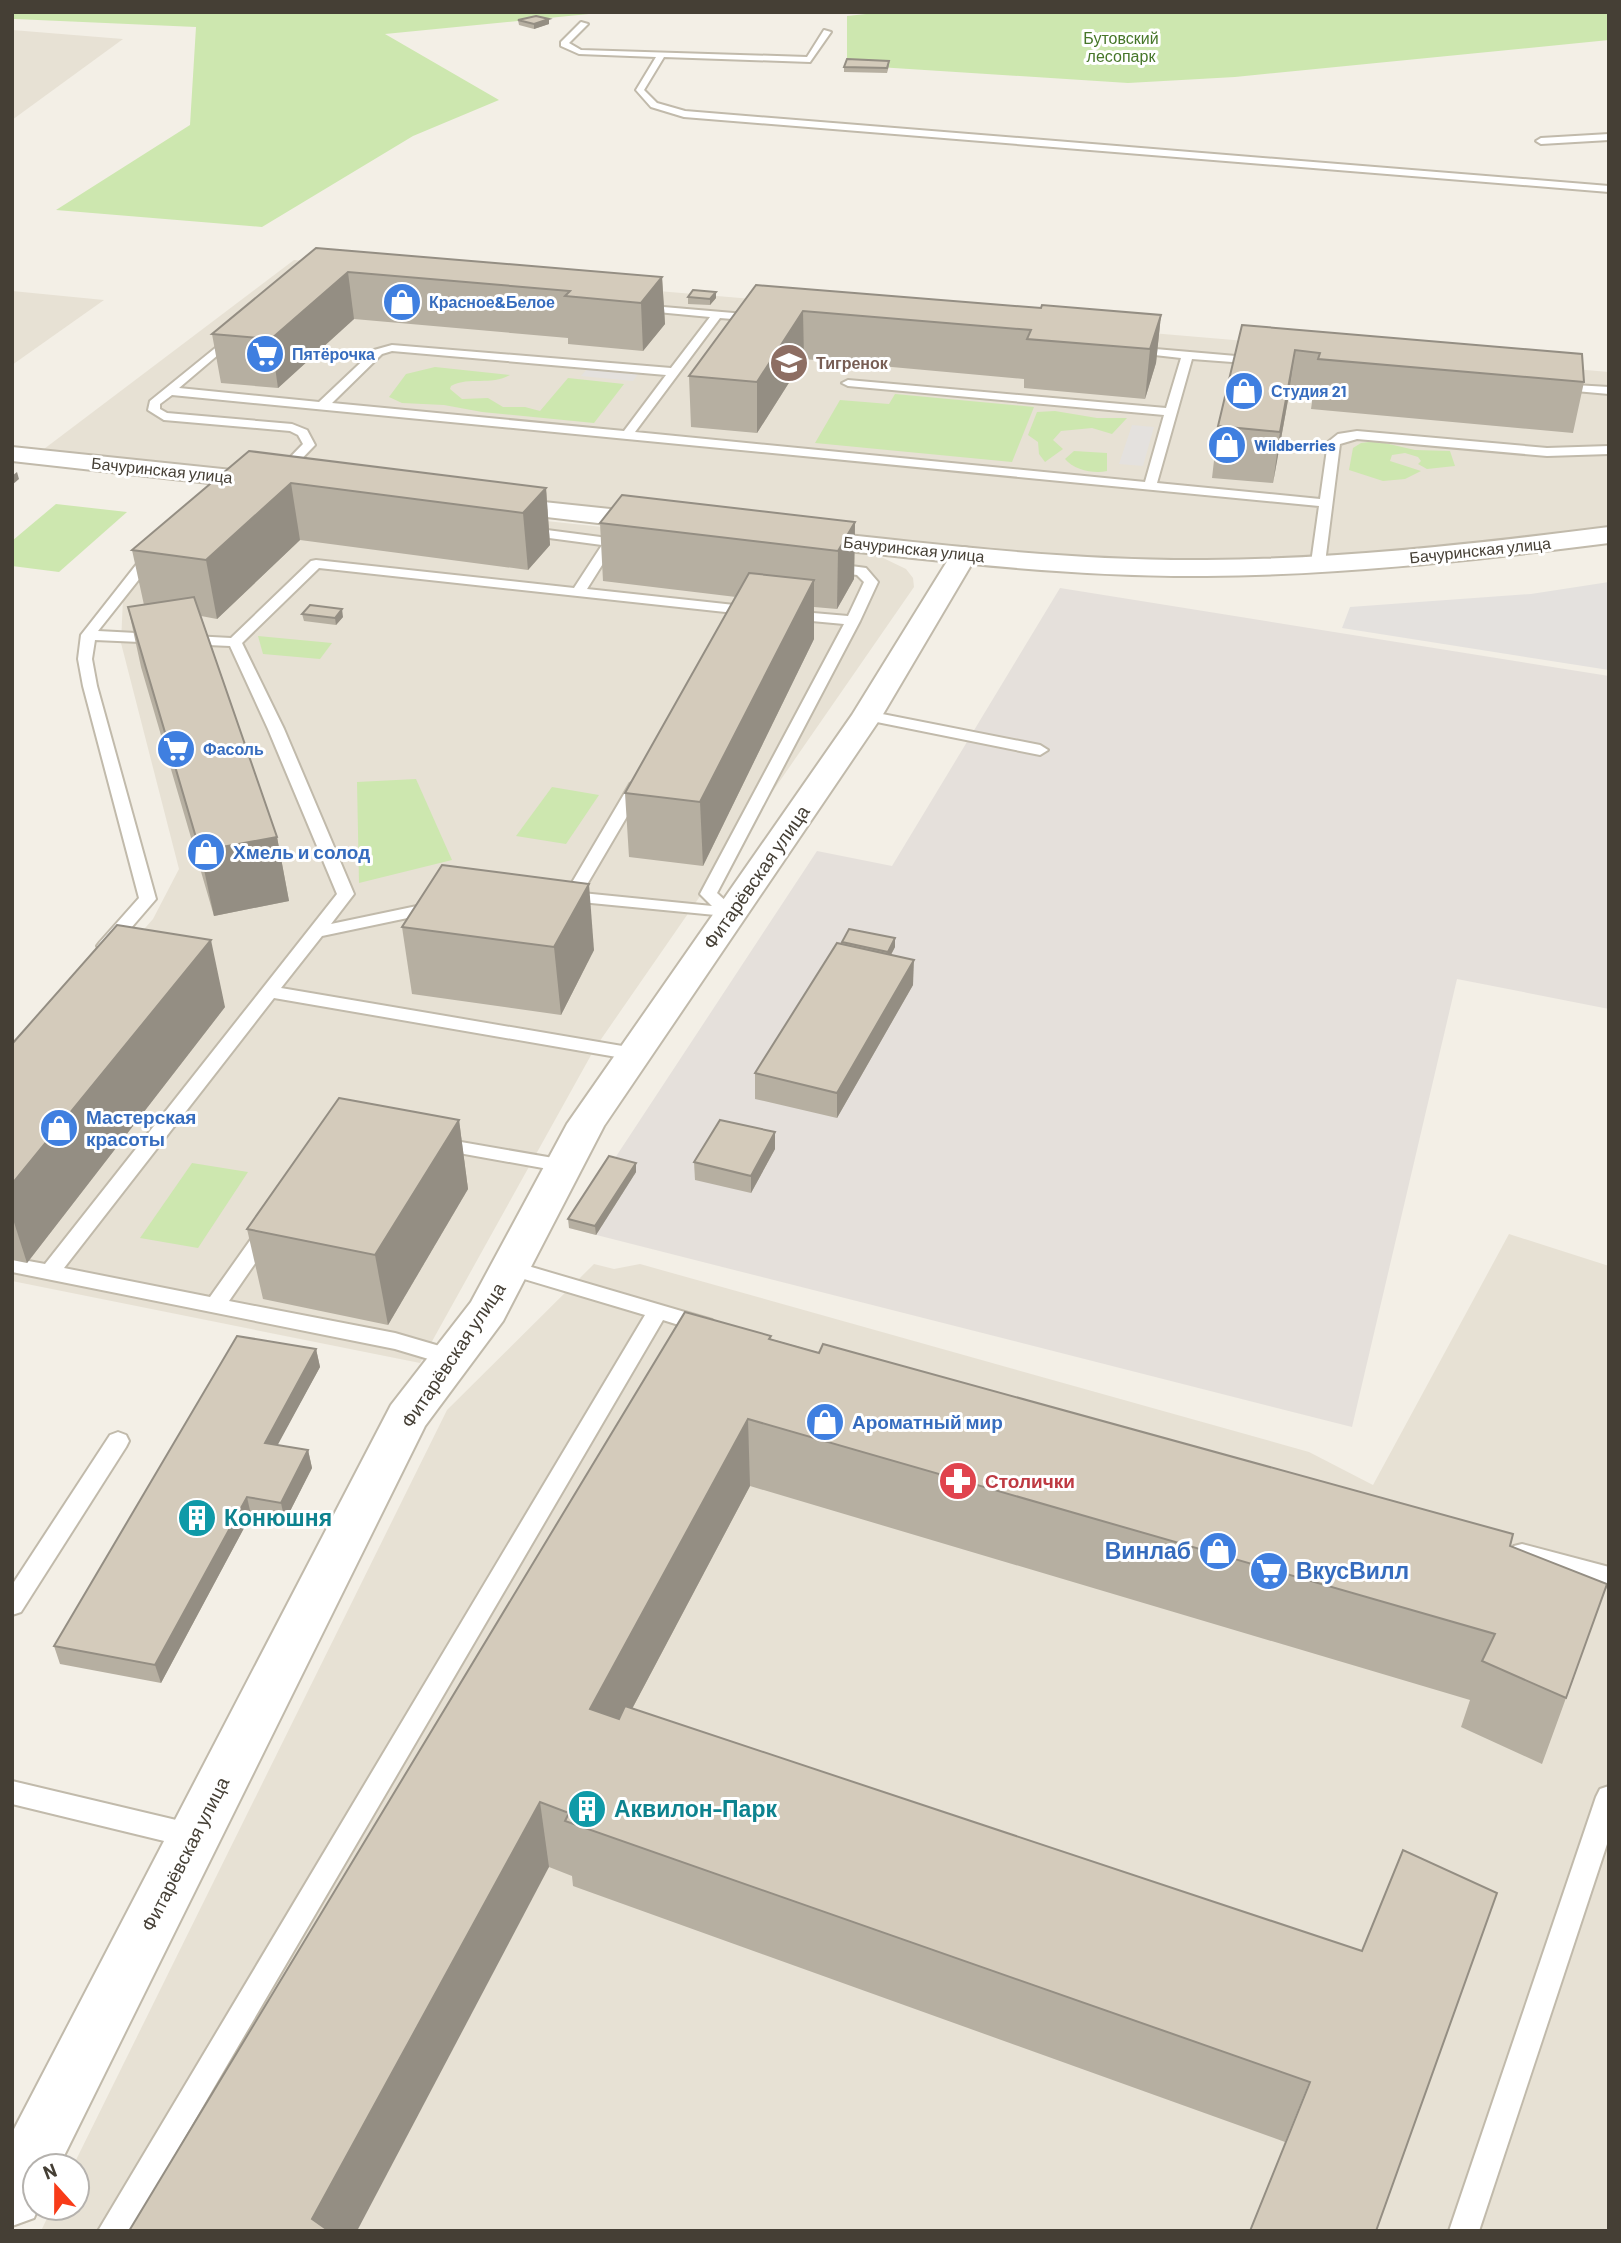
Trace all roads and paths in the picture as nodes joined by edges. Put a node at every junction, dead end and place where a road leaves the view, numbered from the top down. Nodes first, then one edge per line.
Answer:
1 (584, 23) dead end
2 (827, 32) dead end
3 (660, 57) junction
4 (1609, 137) edge
5 (1541, 141) dead end
6 (1609, 189) edge
7 (621, 306) dead end
8 (718, 314) junction
9 (773, 319) edge
10 (241, 330) edge
11 (1118, 349) edge
12 (1187, 355) junction
13 (1270, 362) edge
14 (674, 372) junction
15 (848, 383) edge
16 (1548, 386) edge
17 (169, 391) junction
18 (1609, 391) edge
19 (322, 406) junction
20 (1171, 412) junction
21 (627, 435) junction
22 (1609, 450) edge
23 (12, 454) edge
24 (272, 482) junction
25 (298, 484) edge
26 (1150, 486) junction
27 (469, 502) edge
28 (1326, 503) junction
29 (680, 525) edge
30 (515, 530) edge
31 (773, 535) edge
32 (1609, 535) edge
33 (162, 542) edge
34 (610, 542) junction
35 (636, 545) edge
36 (964, 555) junction
37 (1318, 564) junction
38 (808, 565) edge
39 (578, 592) junction
40 (853, 621) junction
41 (88, 635) junction
42 (235, 642) junction
43 (867, 716) junction
44 (1040, 750) dead end
45 (646, 769) edge
46 (549, 894) edge
47 (572, 896) junction
48 (450, 904) edge
49 (730, 913) junction
50 (318, 932) junction
51 (98, 955) edge
52 (271, 992) junction
53 (634, 1054) junction
54 (422, 1141) edge
55 (565, 1166) junction
56 (276, 1219) edge
57 (12, 1265) edge
58 (511, 1268) junction
59 (50, 1272) junction
60 (216, 1304) junction
61 (657, 1312) junction
62 (723, 1331) edge
63 (453, 1358) junction
64 (118, 1441) dead end
65 (1505, 1548) edge
66 (1609, 1577) edge
67 (12, 1605) edge
68 (12, 1792) edge
69 (1609, 1797) edge
70 (194, 1836) junction
71 (12, 2196) edge
72 (113, 2231) edge
73 (1464, 2231) edge

1 - 3 lane
2 - 3 lane
3 - 6 lane
4 - 5 lane
7 - 8 lane
8 - 9 lane
8 - 14 lane
10 - 17 lane
11 - 12 lane
12 - 13 lane
12 - 20 lane
14 - 19 lane
14 - 21 lane
15 - 20 lane
16 - 18 lane
17 - 19 lane
17 - 24 lane
19 - 21 lane
20 - 26 lane
21 - 26 lane
22 - 28 lane
23 - 24 street, Бачуринская улица
24 - 25 street, Бачуринская улица
26 - 28 lane
27 - 29 street
28 - 37 lane
30 - 34 lane
31 - 36 street, Бачуринская улица
32 - 37 street, Бачуринская улица
33 - 41 lane
34 - 35 lane
34 - 39 lane
36 - 37 street, Бачуринская улица
36 - 43 street, Фитарёвская улица
38 - 40 lane
39 - 40 lane
39 - 42 lane
40 - 49 lane
41 - 42 lane
41 - 51 lane
42 - 50 lane
43 - 44 lane
43 - 49 street, Фитарёвская улица
45 - 47 lane
46 - 47 lane
47 - 49 lane
48 - 50 lane
49 - 53 street, Фитарёвская улица
50 - 52 lane
52 - 53 lane
52 - 59 lane
53 - 55 street, Фитарёвская улица
54 - 55 lane
55 - 58 street, Фитарёвская улица
56 - 60 lane
57 - 59 lane
58 - 61 lane
58 - 63 street, Фитарёвская улица
59 - 60 lane
60 - 63 lane
61 - 62 lane
61 - 72 lane
63 - 70 street, Фитарёвская улица
64 - 67 lane
65 - 66 lane
68 - 70 lane
69 - 73 lane
70 - 71 street, Фитарёвская улица

